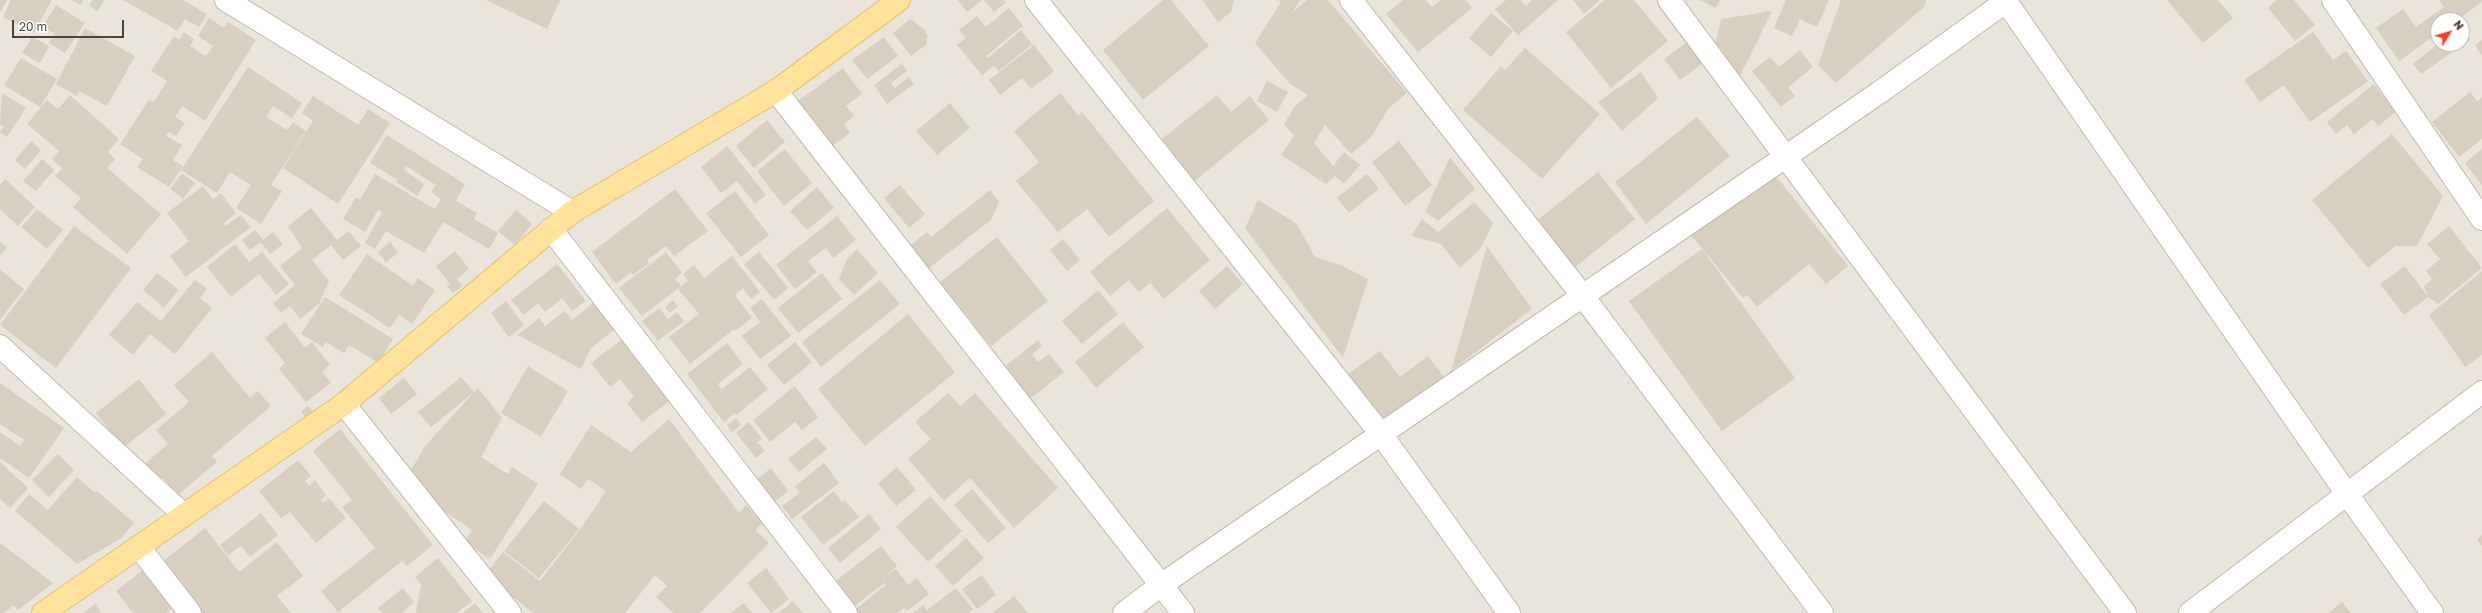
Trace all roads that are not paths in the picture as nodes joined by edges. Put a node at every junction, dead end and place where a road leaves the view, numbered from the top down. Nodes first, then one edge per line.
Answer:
1 (226, 0) edge
2 (900, 0) edge
3 (1036, 0) edge
4 (1351, 0) edge
5 (1669, 0) edge
6 (2333, 0) edge
7 (2006, 1) edge
8 (776, 91) junction
9 (1786, 156) junction
10 (572, 212) junction
11 (2482, 219) edge
12 (552, 229) junction
13 (1582, 295) junction
14 (0, 346) edge
15 (2482, 392) edge
16 (344, 404) junction
17 (1381, 434) junction
18 (2347, 494) junction
19 (184, 515) junction
20 (139, 547) junction
21 (1161, 585) junction
22 (43, 613) edge
23 (190, 613) edge
24 (510, 613) edge
25 (846, 613) edge
26 (1124, 613) edge
27 (1183, 613) edge
28 (1509, 613) edge
29 (1822, 613) edge
30 (2126, 613) edge
31 (2190, 613) edge
32 (2432, 613) edge

1 - 10 street
2 - 8 main road
3 - 17 street
4 - 13 street
5 - 9 street
6 - 11 street
7 - 9 street
7 - 18 street
8 - 10 main road
8 - 21 street
9 - 13 street
9 - 30 street
10 - 12 main road
12 - 16 main road
12 - 25 street
13 - 17 street
13 - 29 street
14 - 19 street
15 - 18 street
16 - 19 main road
16 - 24 street
17 - 21 street
17 - 28 street
18 - 31 street
18 - 32 street
19 - 20 main road
20 - 22 main road
20 - 23 street
21 - 26 street
21 - 27 street

